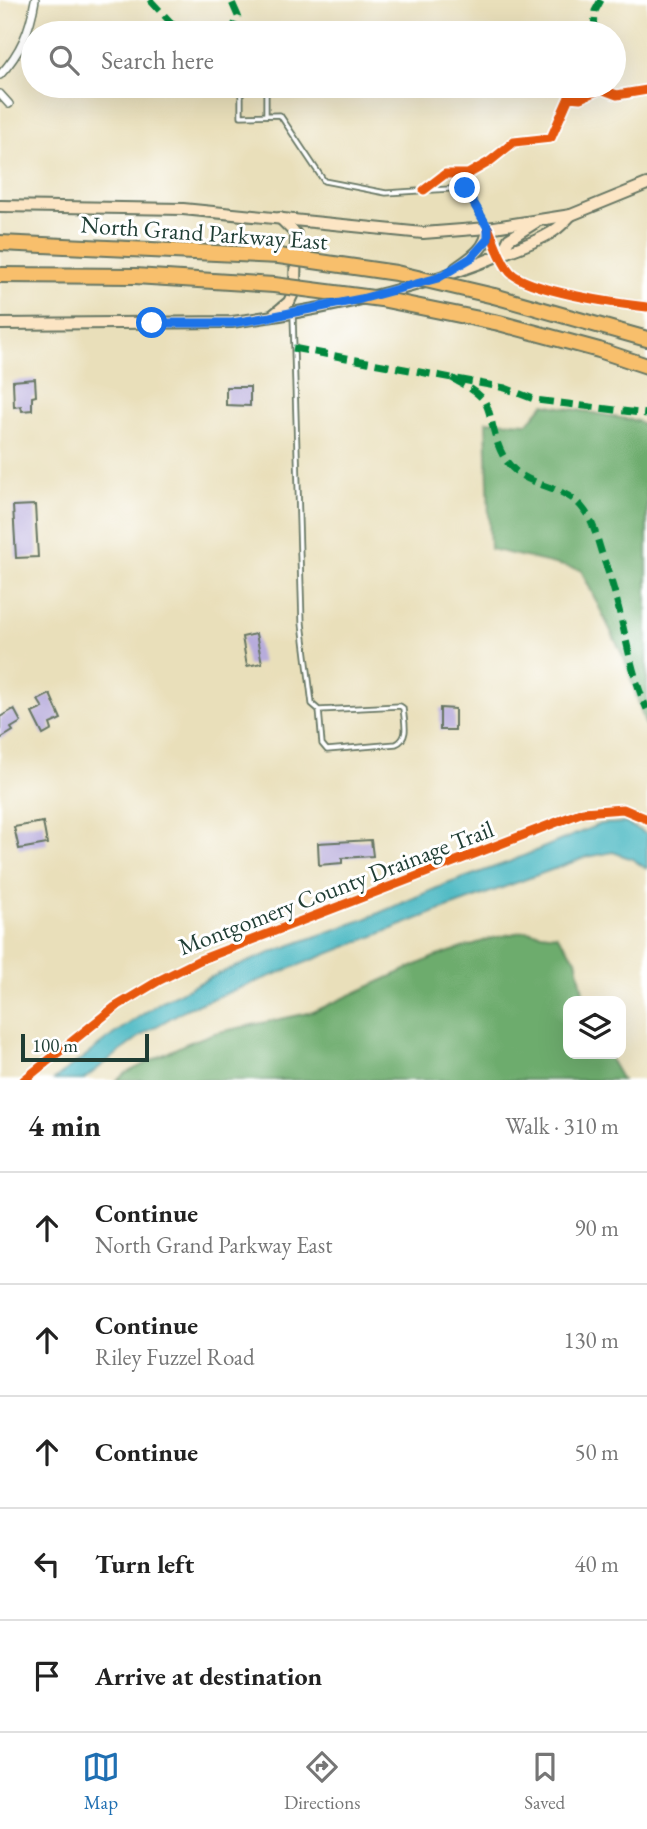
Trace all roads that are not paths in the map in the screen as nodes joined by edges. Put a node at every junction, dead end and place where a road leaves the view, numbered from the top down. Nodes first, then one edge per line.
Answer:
1 (35, 0) edge
2 (32, 21) edge
3 (21, 48) edge
4 (0, 75) edge
5 (0, 94) edge
6 (241, 98) edge
7 (266, 98) edge
8 (9, 104) dead end
9 (267, 115) junction
10 (647, 184) edge
11 (0, 206) edge
12 (570, 215) junction
13 (280, 218) junction
14 (541, 218) junction
15 (488, 228) junction
16 (0, 243) edge
17 (501, 255) junction
18 (0, 275) edge
19 (438, 278) junction
20 (647, 307) edge
21 (293, 313) junction
22 (270, 317) junction
23 (0, 324) edge
24 (647, 339) edge
25 (647, 366) edge
26 (319, 710) junction

1 - 2 street
3 - 4 street
5 - 8 street
6 - 9 lane
7 - 9 lane
9 - 15 lane
10 - 12 main road
11 - 13 main road, North Grand Parkway East
12 - 14 main road, North Grand Parkway East
12 - 17 main road
13 - 15 main road, North Grand Parkway East
13 - 22 main road
14 - 15 main road, North Grand Parkway East
14 - 17 main road
15 - 17 street
15 - 19 main road
16 - 24 highway, North Grand Parkway East, bridge
17 - 19 main road
17 - 20 street
18 - 25 highway, North Grand Parkway East, bridge
19 - 21 main road
21 - 22 main road
21 - 26 lane
22 - 23 main road
26 - 26 lane

